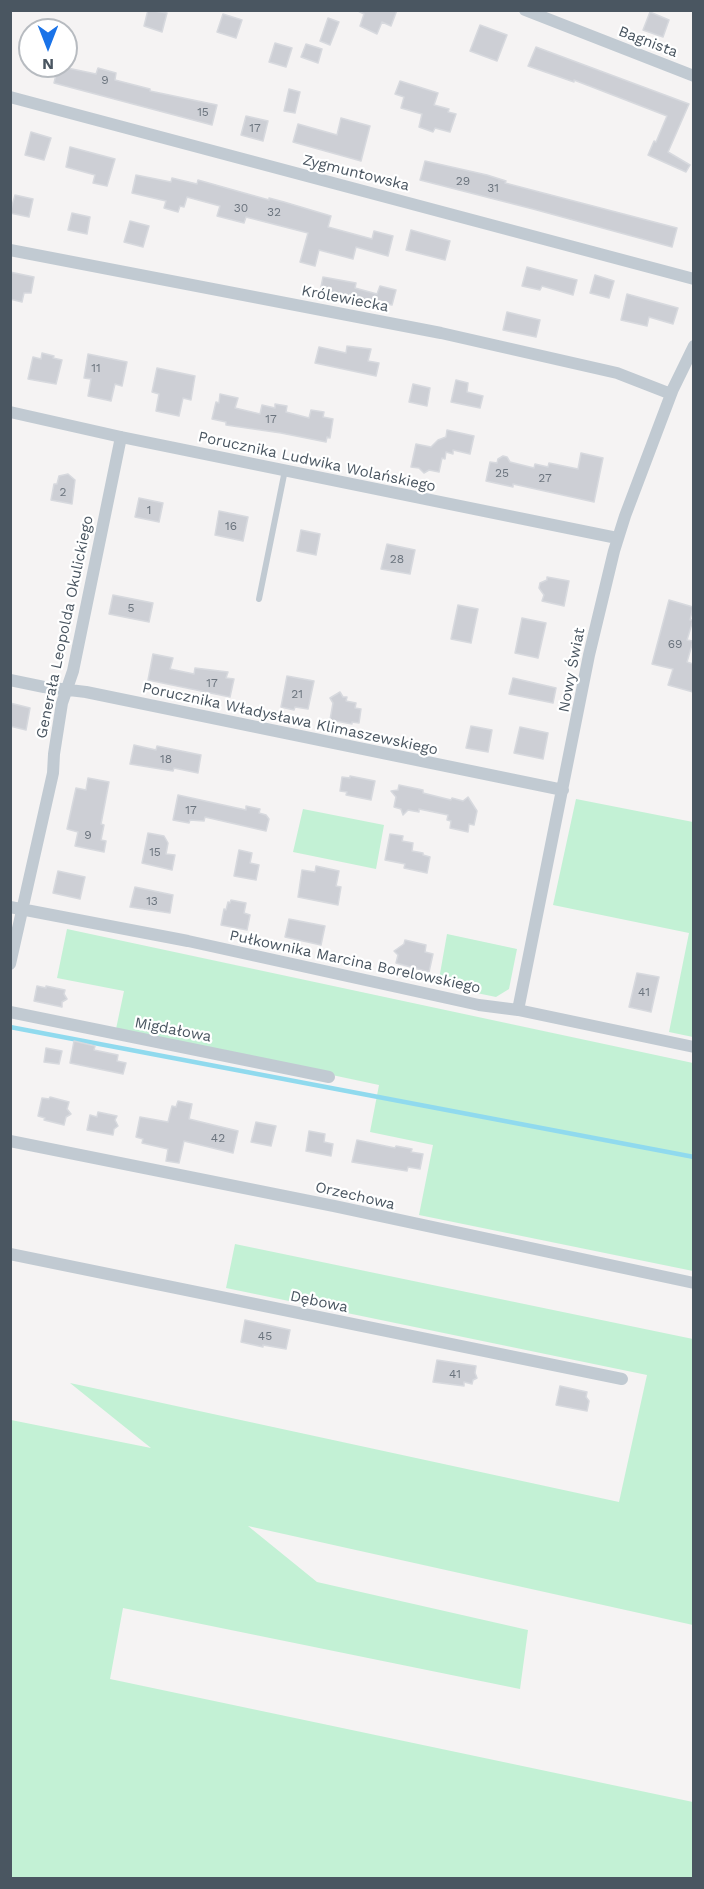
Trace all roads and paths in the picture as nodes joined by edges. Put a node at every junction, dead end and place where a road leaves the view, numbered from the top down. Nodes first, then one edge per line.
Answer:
1 (525, 10) edge
2 (693, 76) edge
3 (10, 97) edge
4 (10, 250) edge
5 (693, 279) edge
6 (693, 346) edge
7 (691, 360) edge
8 (671, 394) junction
9 (10, 412) edge
10 (121, 437) junction
11 (285, 470) junction
12 (617, 538) junction
13 (259, 598) dead end
14 (10, 680) edge
15 (66, 689) junction
16 (563, 790) junction
17 (17, 909) edge
18 (10, 964) edge
19 (518, 1010) junction
20 (10, 1012) edge
21 (693, 1047) edge
22 (329, 1077) dead end
23 (10, 1141) edge
24 (10, 1254) edge
25 (693, 1283) edge
26 (622, 1379) dead end

1 - 2 street, Bagnista
3 - 5 street, Zygmuntowska
4 - 8 street, Królewiecka
6 - 7 street, Nowy Świat
7 - 8 street, Nowy Świat
8 - 12 street, Nowy Świat
9 - 10 street, Porucznika Ludwika Wolańskiego
10 - 11 street, Porucznika Ludwika Wolańskiego
10 - 15 street, Generała Leopolda Okulickiego
11 - 12 street, Porucznika Ludwika Wolańskiego
11 - 13 lane
12 - 16 street, Nowy Świat
14 - 15 street, Porucznika Władysława Klimaszewskiego
15 - 16 street, Porucznika Władysława Klimaszewskiego
15 - 17 street, Generała Leopolda Okulickiego
16 - 19 street, Nowy Świat
17 - 18 street, Generała Leopolda Okulickiego
17 - 19 street, Pułkownika Marcina Borelowskiego
19 - 21 street, Pułkownika Marcina Borelowskiego
20 - 22 street, Migdałowa
23 - 25 street, Orzechowa
24 - 26 street, Dębowa

